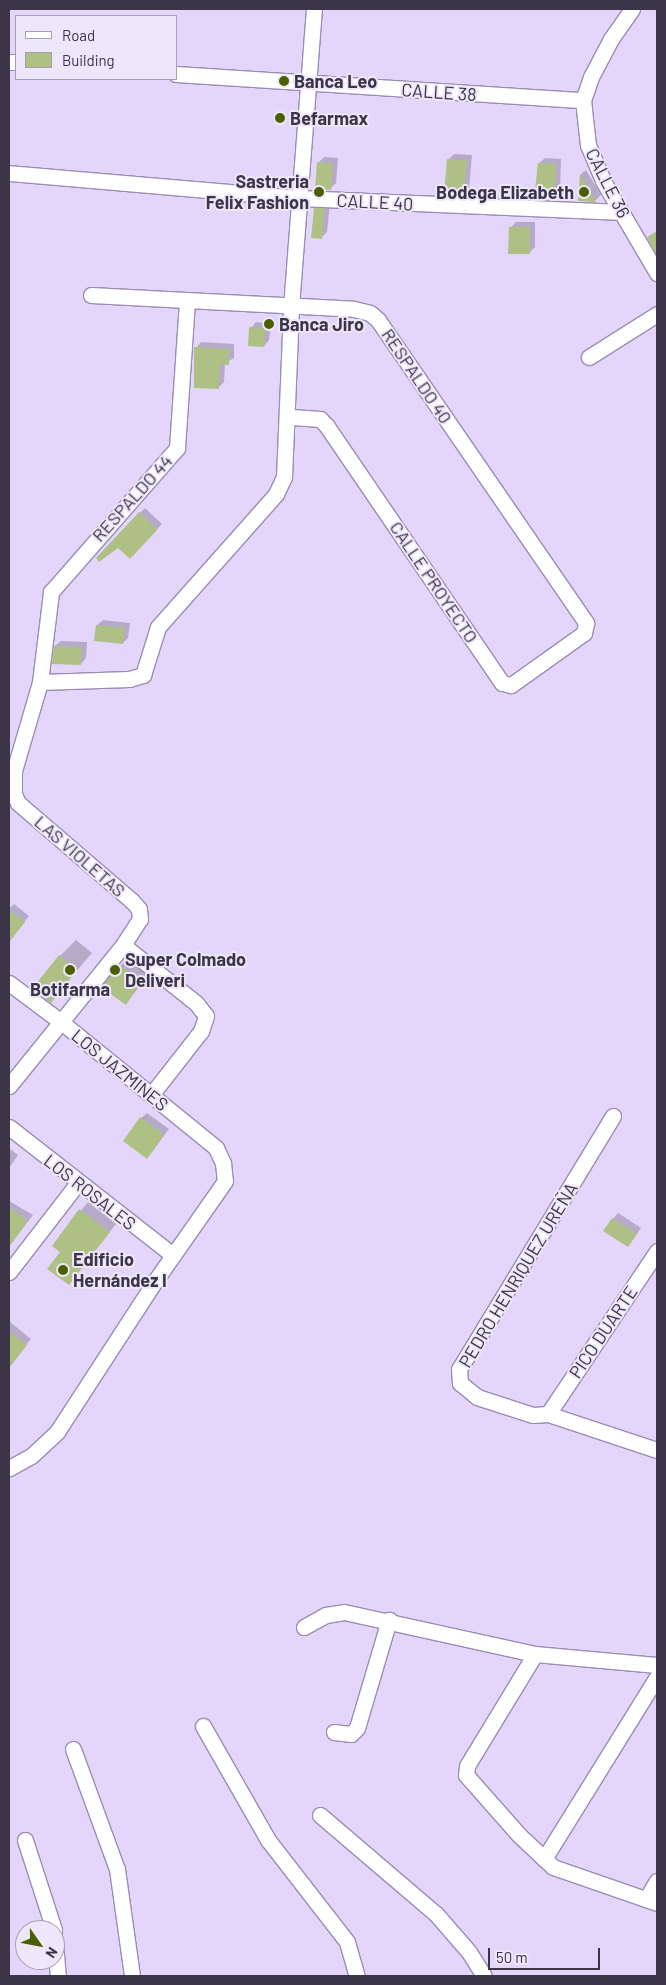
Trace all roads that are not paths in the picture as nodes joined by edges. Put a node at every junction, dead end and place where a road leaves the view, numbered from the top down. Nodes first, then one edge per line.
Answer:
1 (314, 9) edge
2 (632, 9) edge
3 (178, 74) edge
4 (308, 84) junction
5 (583, 100) junction
6 (9, 173) edge
7 (301, 198) junction
8 (621, 212) junction
9 (657, 273) edge
10 (91, 295) dead end
11 (187, 300) junction
12 (291, 307) junction
13 (657, 314) edge
14 (589, 357) dead end
15 (288, 416) junction
16 (586, 623) joint
17 (40, 682) junction
18 (12, 766) edge
19 (122, 945) junction
20 (9, 984) edge
21 (60, 1021) junction
22 (9, 1086) edge
23 (150, 1094) junction
24 (613, 1116) dead end
25 (9, 1127) edge
26 (78, 1184) junction
27 (657, 1251) edge
28 (173, 1255) junction
29 (9, 1272) edge
30 (548, 1414) junction
31 (657, 1450) edge
32 (9, 1468) edge
33 (389, 1620) junction
34 (304, 1627) dead end
35 (535, 1654) junction
36 (657, 1665) edge
37 (657, 1677) edge
38 (203, 1726) dead end
39 (334, 1732) dead end
40 (73, 1749) dead end
41 (320, 1815) dead end
42 (25, 1840) dead end
43 (544, 1859) junction
44 (657, 1881) edge
45 (652, 1901) edge
46 (51, 1920) edge
47 (132, 1976) edge
48 (357, 1976) edge
49 (484, 1976) edge

1 - 4 street
2 - 5 street
3 - 4 street, CALLE 38
4 - 5 street, CALLE 38
4 - 7 street
5 - 8 street, CALLE 36
6 - 7 street, CALLE 40
7 - 8 street, CALLE 40
7 - 12 street
8 - 9 street, CALLE 36
10 - 11 street, RESPALDO 40
11 - 12 street, RESPALDO 40
11 - 17 street, RESPALDO 44
12 - 15 street
12 - 16 street, RESPALDO 40
13 - 14 street
15 - 16 street, CALLE PROYECTO
15 - 17 street
17 - 18 street, LAS VIOLETAS
18 - 19 street, LAS VIOLETAS
19 - 21 street, LAS VIOLETAS
19 - 23 street
20 - 21 street, LOS JAZMINES
21 - 22 street, LAS VIOLETAS
21 - 23 street, LOS JAZMINES
23 - 28 street, LOS JAZMINES
24 - 30 street, PEDRO HENRIQUEZ UREÑA
25 - 26 street, LOS ROSALES
26 - 28 street, LOS ROSALES
26 - 29 street
27 - 30 street, PICO DUARTE
28 - 32 street
30 - 31 street, PEDRO HENRIQUEZ UREÑA
33 - 34 street
33 - 35 street
33 - 39 street
35 - 36 street
35 - 43 street
37 - 43 street
38 - 48 street
40 - 47 street
41 - 49 street
42 - 46 street
43 - 45 street
44 - 45 street

